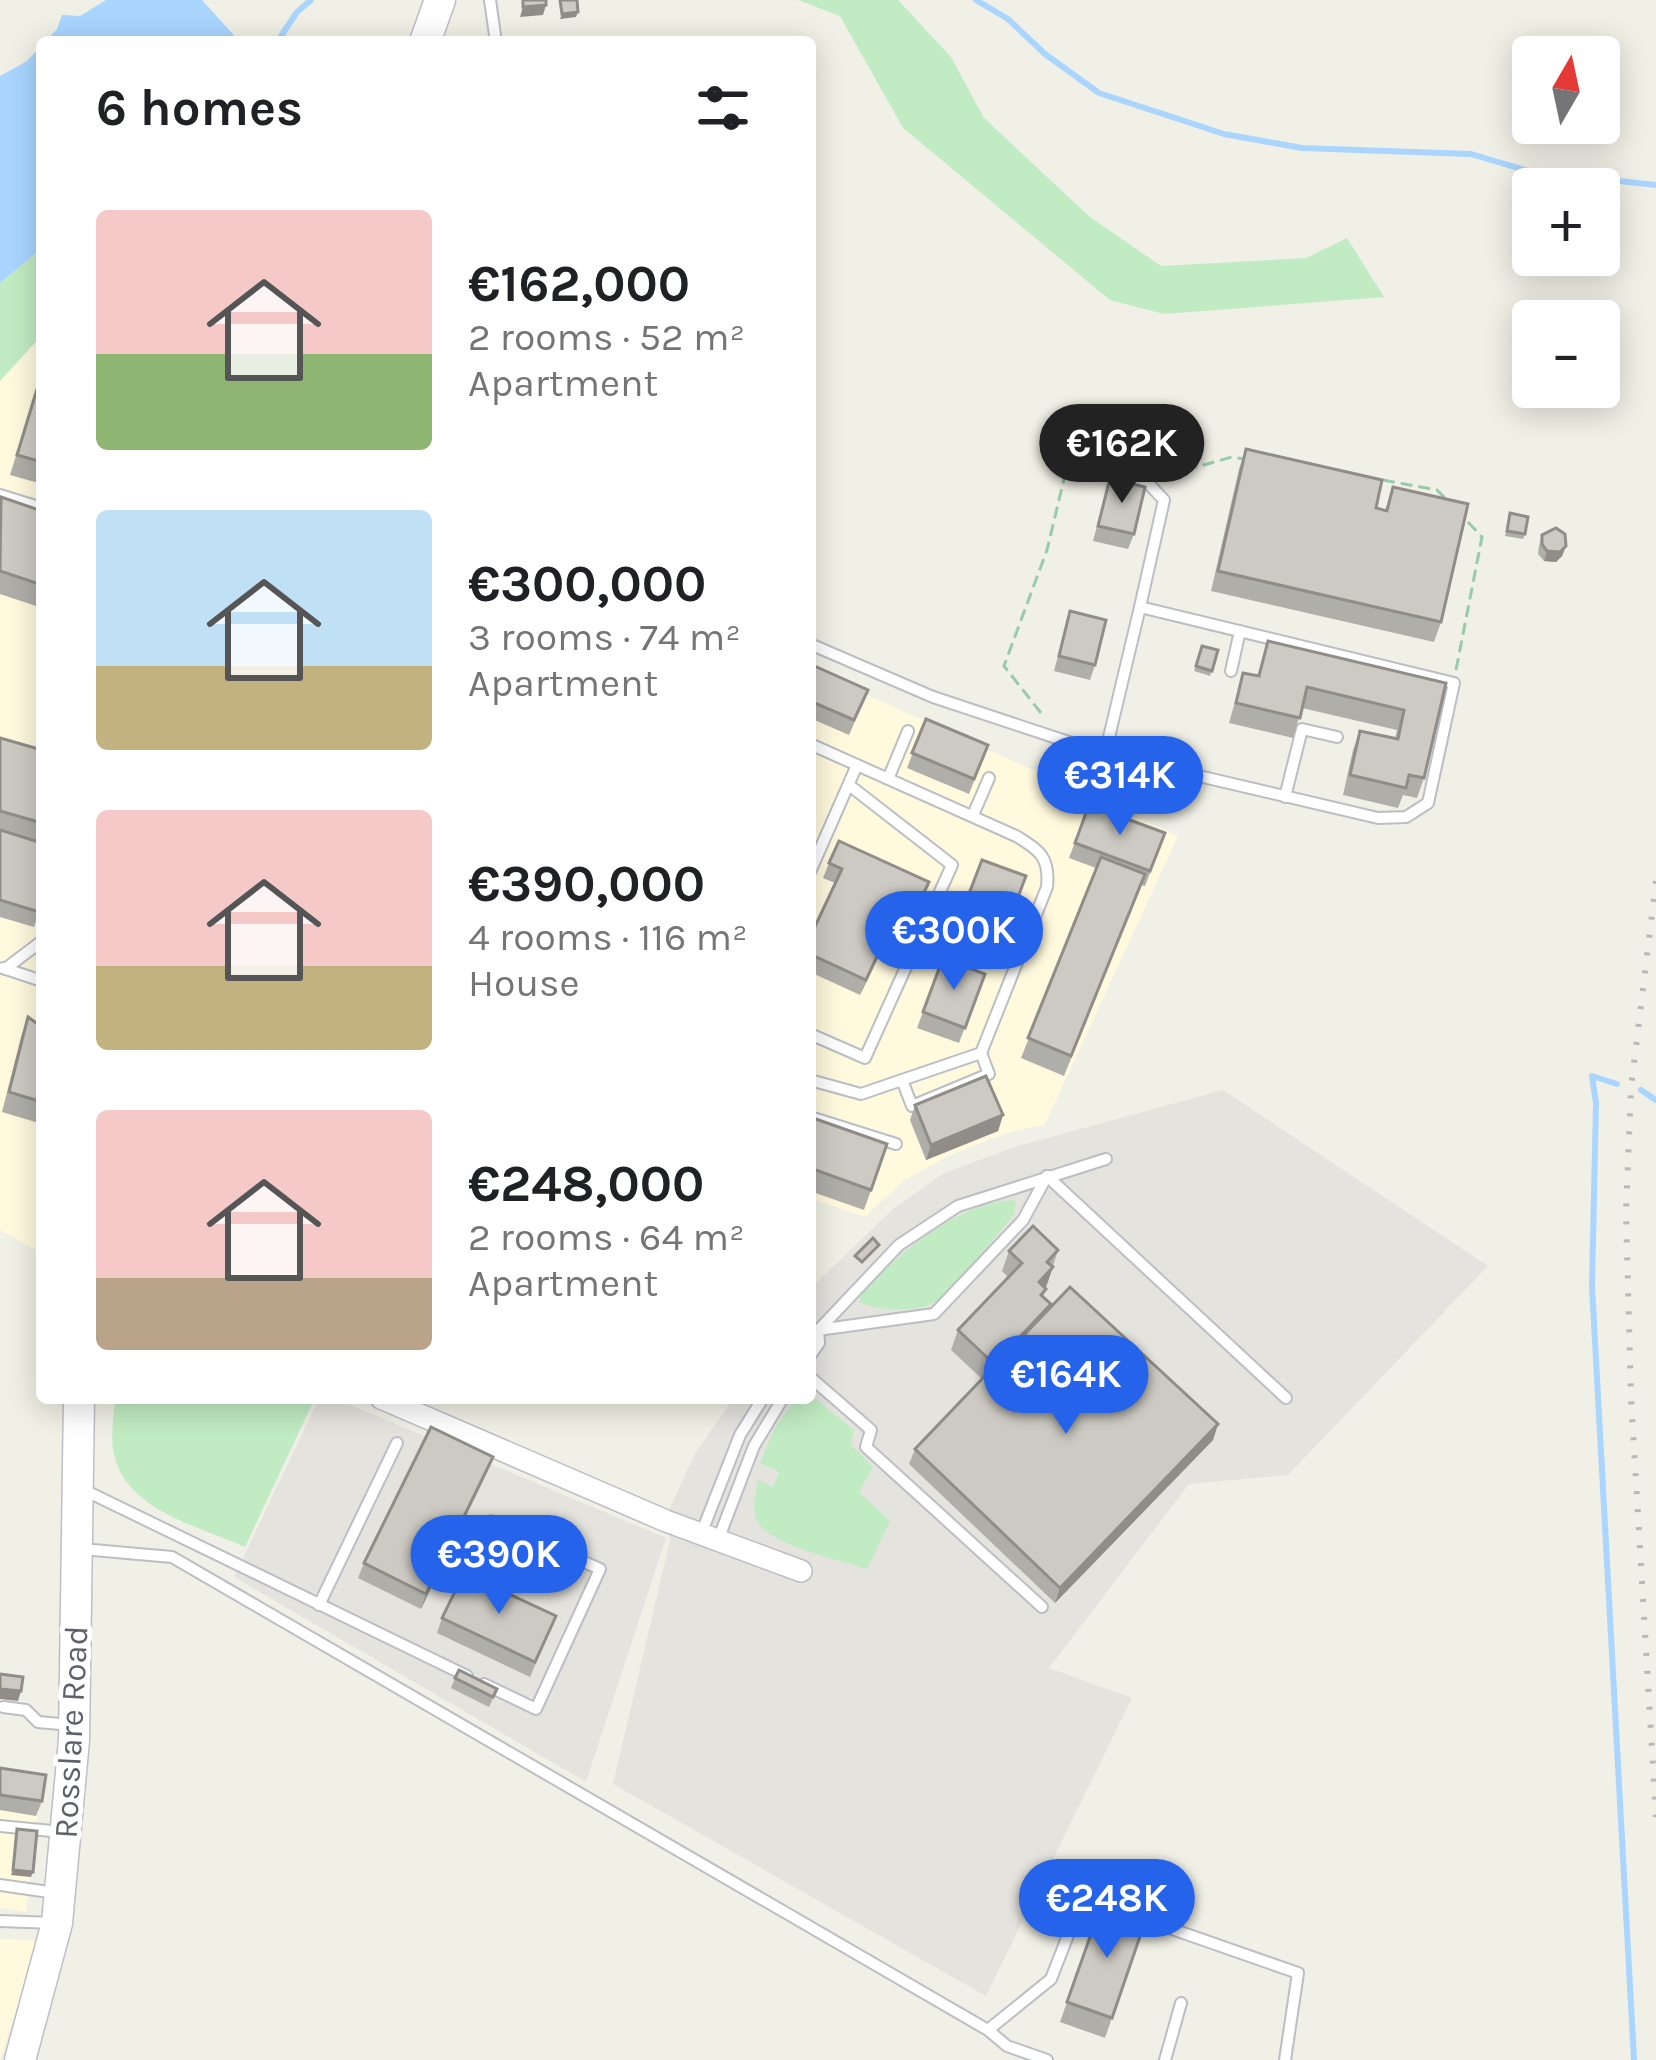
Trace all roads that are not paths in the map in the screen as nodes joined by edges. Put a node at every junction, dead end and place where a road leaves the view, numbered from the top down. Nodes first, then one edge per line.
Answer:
1 (440, 0) edge
2 (490, 0) edge
3 (427, 36) edge
4 (495, 36) edge
5 (1120, 475) edge
6 (0, 495) edge
7 (36, 506) edge
8 (1140, 607) junction
9 (1240, 631) junction
10 (816, 647) edge
11 (1231, 670) dead end
12 (908, 731) dead end
13 (1337, 737) dead end
14 (816, 747) edge
15 (1105, 754) junction
16 (857, 765) junction
17 (888, 778) junction
18 (989, 778) dead end
19 (849, 784) junction
20 (1285, 797) junction
21 (973, 815) junction
22 (816, 858) edge
23 (36, 944) edge
24 (3, 968) edge
25 (36, 979) edge
26 (816, 1037) edge
27 (981, 1053) junction
28 (902, 1080) junction
29 (816, 1082) edge
30 (816, 1119) edge
31 (896, 1144) dead end
32 (1106, 1159) dead end
33 (1047, 1176) junction
34 (816, 1332) edge
35 (816, 1334) edge
36 (816, 1382) edge
37 (1286, 1398) dead end
38 (79, 1404) edge
39 (395, 1404) edge
40 (759, 1404) edge
41 (779, 1404) edge
42 (397, 1443) dead end
43 (76, 1486) junction
44 (709, 1537) junction
45 (79, 1549) junction
46 (800, 1571) dead end
47 (465, 1580) edge
48 (319, 1605) junction
49 (1042, 1607) dead end
50 (3, 1707) edge
51 (74, 1726) junction
52 (0, 1826) edge
53 (64, 1832) junction
54 (0, 1885) edge
55 (58, 1909) junction
56 (0, 1921) edge
57 (1181, 2003) dead end
58 (988, 2030) junction
59 (20, 2060) edge
60 (1047, 2060) edge
61 (1166, 2060) edge
62 (1285, 2060) edge

1 - 3 main road
2 - 4 lane
5 - 8 lane
6 - 7 lane
8 - 9 lane
8 - 15 lane
9 - 11 lane
9 - 20 lane
10 - 15 lane
12 - 17 lane
13 - 20 lane
14 - 16 lane
15 - 20 lane
16 - 17 lane
16 - 19 lane
17 - 21 lane
18 - 21 lane
19 - 22 lane
19 - 26 lane
21 - 27 lane
23 - 24 lane
24 - 25 lane
27 - 28 lane
27 - 28 lane
28 - 29 lane
30 - 31 lane
32 - 33 lane
33 - 34 lane
33 - 35 lane
33 - 37 lane
36 - 49 lane
38 - 43 main road, Rosslare Road
39 - 44 street
40 - 44 lane
41 - 44 lane
42 - 48 lane
43 - 45 main road, Rosslare Road
43 - 48 lane
44 - 46 street
45 - 51 main road, Rosslare Road
45 - 58 lane
47 - 48 lane
50 - 51 lane
51 - 53 main road, Rosslare Road
52 - 53 lane
53 - 55 main road, Rosslare Road
54 - 55 lane
55 - 56 lane
55 - 59 main road, Rosslare Road
57 - 61 lane
58 - 60 lane
58 - 62 lane

